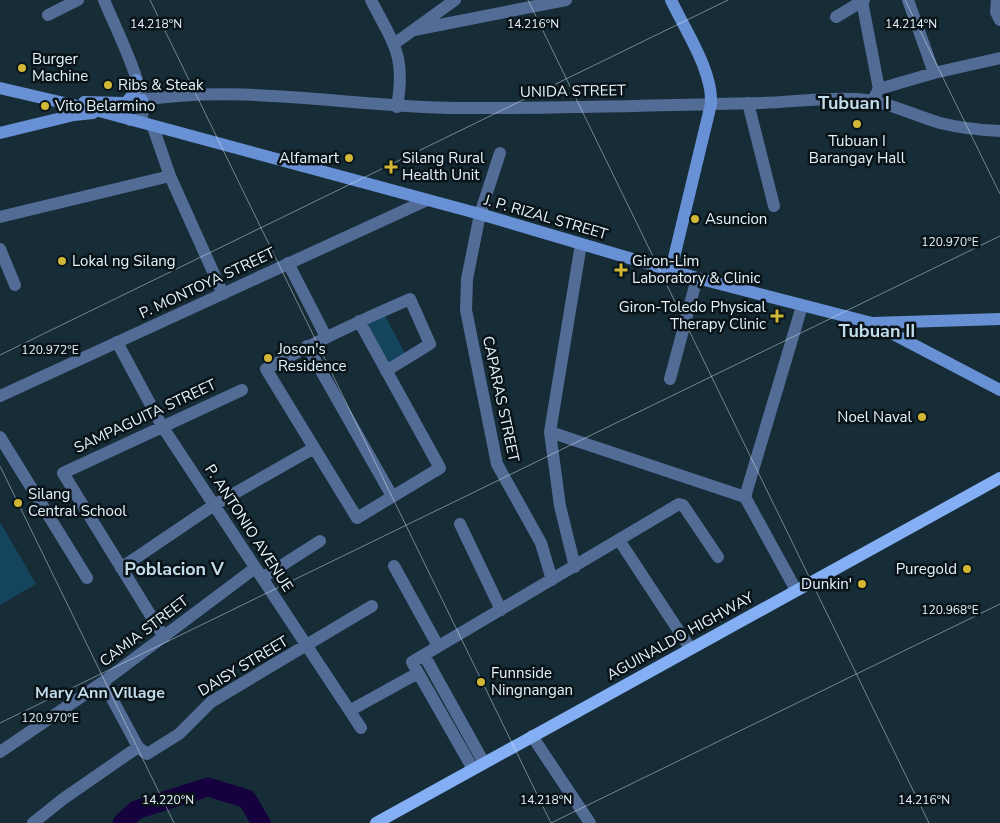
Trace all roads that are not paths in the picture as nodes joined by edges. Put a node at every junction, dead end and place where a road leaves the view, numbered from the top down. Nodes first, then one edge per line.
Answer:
1 (78, 0) edge
2 (104, 0) edge
3 (371, 0) edge
4 (455, 0) edge
5 (566, 0) edge
6 (671, 0) edge
7 (908, 0) edge
8 (998, 0) edge
9 (863, 1) edge
10 (48, 15) dead end
11 (836, 17) dead end
12 (1000, 20) edge
13 (414, 30) junction
14 (394, 44) junction
15 (1000, 58) edge
16 (934, 73) junction
17 (136, 80) junction
18 (0, 88) edge
19 (876, 94) junction
20 (61, 102) junction
21 (126, 103) junction
22 (748, 103) junction
23 (143, 104) junction
24 (711, 104) junction
25 (397, 107) junction
26 (103, 112) junction
27 (130, 120) junction
28 (153, 127) junction
29 (1000, 131) edge
30 (0, 133) edge
31 (500, 153) dead end
32 (170, 176) junction
33 (427, 200) junction
34 (774, 206) dead end
35 (480, 214) junction
36 (0, 218) edge
37 (581, 244) junction
38 (0, 249) edge
39 (288, 263) junction
40 (671, 270) junction
41 (697, 278) junction
42 (15, 285) dead end
43 (223, 294) junction
44 (802, 306) junction
45 (1000, 319) edge
46 (359, 321) junction
47 (872, 323) junction
48 (326, 337) junction
49 (117, 342) junction
50 (307, 346) junction
51 (386, 371) junction
52 (670, 379) dead end
53 (242, 390) dead end
54 (1000, 390) edge
55 (0, 396) edge
56 (162, 426) junction
57 (550, 432) junction
58 (0, 437) edge
59 (314, 448) junction
60 (1000, 478) edge
61 (392, 496) junction
62 (745, 497) junction
63 (214, 505) junction
64 (460, 524) dead end
65 (619, 540) junction
66 (320, 541) dead end
67 (718, 557) dead end
68 (394, 566) dead end
69 (575, 567) junction
70 (122, 568) junction
71 (258, 573) junction
72 (86, 578) dead end
73 (552, 580) junction
74 (796, 590) junction
75 (372, 606) dead end
76 (502, 610) junction
77 (164, 637) junction
78 (307, 646) junction
79 (438, 646) junction
80 (690, 648) junction
81 (424, 655) junction
82 (418, 673) junction
83 (103, 682) junction
84 (350, 710) junction
85 (361, 728) dead end
86 (532, 736) junction
87 (138, 747) junction
88 (0, 752) edge
89 (478, 766) junction
90 (33, 823) edge
91 (376, 823) edge
92 (590, 823) edge

1 - 10 street
2 - 17 street
3 - 14 street
4 - 13 street
5 - 13 street
6 - 24 main road
7 - 16 street
8 - 12 street
9 - 11 street
9 - 19 street
13 - 14 street
14 - 25 street
15 - 16 street
16 - 19 street
17 - 21 main road
17 - 23 street
18 - 20 main road, J. P. RIZAL STREET
19 - 22 street, UNIDA STREET
19 - 29 street, UNIDA STREET
20 - 21 main road
20 - 26 main road, J. P. RIZAL STREET
21 - 23 main road
22 - 24 street, UNIDA STREET
22 - 34 street
23 - 25 street, UNIDA STREET
23 - 27 street
23 - 28 street
24 - 25 street, UNIDA STREET
24 - 40 main road
26 - 27 main road, J. P. RIZAL STREET
26 - 30 main road
27 - 28 main road, J. P. RIZAL STREET
28 - 32 street
28 - 33 main road, J. P. RIZAL STREET
31 - 35 street, CAPARAS STREET
32 - 36 street
32 - 43 street
33 - 35 main road, J. P. RIZAL STREET
33 - 39 street, P. MONTOYA STREET
35 - 37 main road, J. P. RIZAL STREET
35 - 73 street, CAPARAS STREET
37 - 40 main road, J. P. RIZAL STREET
37 - 57 street
38 - 42 street
39 - 43 street, P. MONTOYA STREET
39 - 48 street
40 - 41 main road, J. P. RIZAL STREET
41 - 44 main road, J. P. RIZAL STREET
41 - 52 street
43 - 49 street, P. MONTOYA STREET
44 - 47 main road, J. P. RIZAL STREET
44 - 62 street
45 - 47 main road, J. P. RIZAL STREET
46 - 48 street
46 - 51 street
46 - 51 street
47 - 54 main road
48 - 50 street
49 - 55 street, P. MONTOYA STREET
49 - 56 street, P. ANTONIO AVENUE
50 - 59 street
50 - 61 street
51 - 61 street
53 - 56 street, SAMPAGUITA STREET
56 - 63 street, P. ANTONIO AVENUE
56 - 70 street, SAMPAGUITA STREET
57 - 62 street
57 - 69 street
58 - 72 street
59 - 61 street
59 - 63 street
60 - 74 main road, AGUINALDO HIGHWAY
62 - 74 street
63 - 70 street
63 - 71 street, P. ANTONIO AVENUE
64 - 76 street
65 - 67 street
65 - 69 street
65 - 80 street
66 - 71 street, CAMIA STREET
68 - 79 street
69 - 73 street
70 - 77 street
71 - 77 street, CAMIA STREET
71 - 78 street, P. ANTONIO AVENUE
73 - 76 street
74 - 80 main road, AGUINALDO HIGHWAY
75 - 78 street, DAISY STREET
76 - 79 street
77 - 83 street, CAMIA STREET
78 - 84 street, P. ANTONIO AVENUE
78 - 87 street, DAISY STREET
79 - 81 street
80 - 86 main road, AGUINALDO HIGHWAY
81 - 82 street
81 - 89 street
82 - 84 street
82 - 89 street
83 - 87 street
83 - 88 street, CAMIA STREET
84 - 85 street, P. ANTONIO AVENUE
86 - 89 main road, AGUINALDO HIGHWAY
86 - 92 street
87 - 90 street
89 - 91 main road, AGUINALDO HIGHWAY

